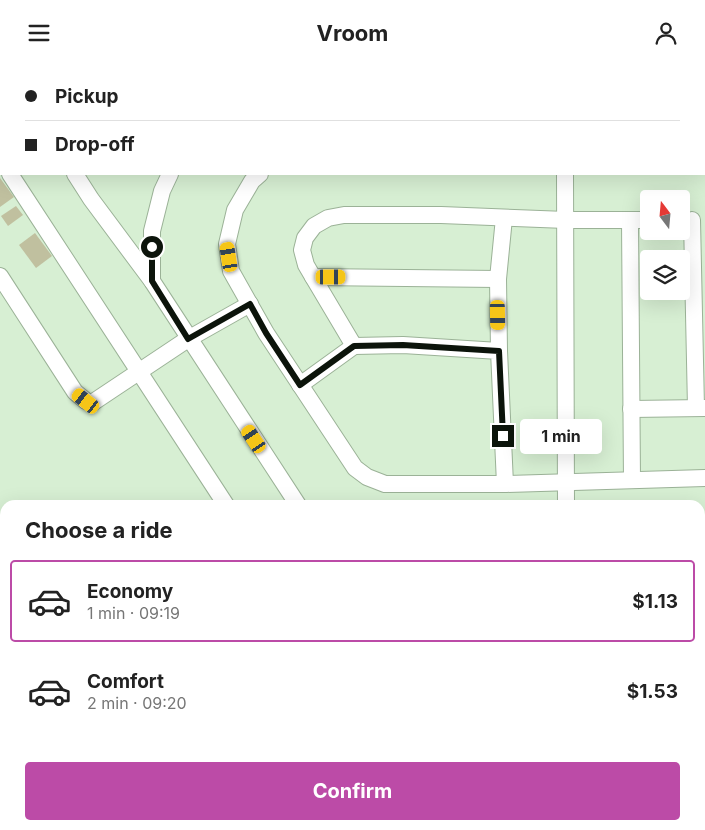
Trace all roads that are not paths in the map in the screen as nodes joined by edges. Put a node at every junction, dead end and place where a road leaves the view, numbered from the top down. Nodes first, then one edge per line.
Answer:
1 (11, 175) edge
2 (76, 175) edge
3 (170, 175) edge
4 (259, 175) edge
5 (565, 175) edge
6 (504, 218) junction
7 (566, 220) junction
8 (630, 220) junction
9 (640, 220) edge
10 (693, 220) edge
11 (0, 276) edge
12 (312, 277) junction
13 (498, 279) junction
14 (152, 281) junction
15 (250, 304) junction
16 (188, 339) junction
17 (354, 346) junction
18 (499, 351) junction
19 (139, 372) junction
20 (300, 385) junction
21 (700, 408) edge
22 (631, 409) junction
23 (705, 478) edge
24 (632, 481) junction
25 (567, 482) junction
26 (505, 484) junction
27 (223, 500) edge
28 (295, 500) edge
29 (566, 500) edge

1 - 19 street
2 - 14 street
3 - 14 street
4 - 15 street
5 - 7 street
6 - 7 street
6 - 12 street
6 - 13 street
7 - 8 street
7 - 25 street
8 - 9 street
8 - 22 street
10 - 21 street
11 - 19 street
12 - 13 street
12 - 17 street
13 - 18 street
14 - 16 street
15 - 16 street
15 - 20 street
16 - 19 street
16 - 28 street
17 - 18 street
17 - 20 street
18 - 26 street
19 - 27 street
20 - 26 street
21 - 22 street
22 - 24 street
23 - 24 street
24 - 25 street
25 - 26 street
25 - 29 street

